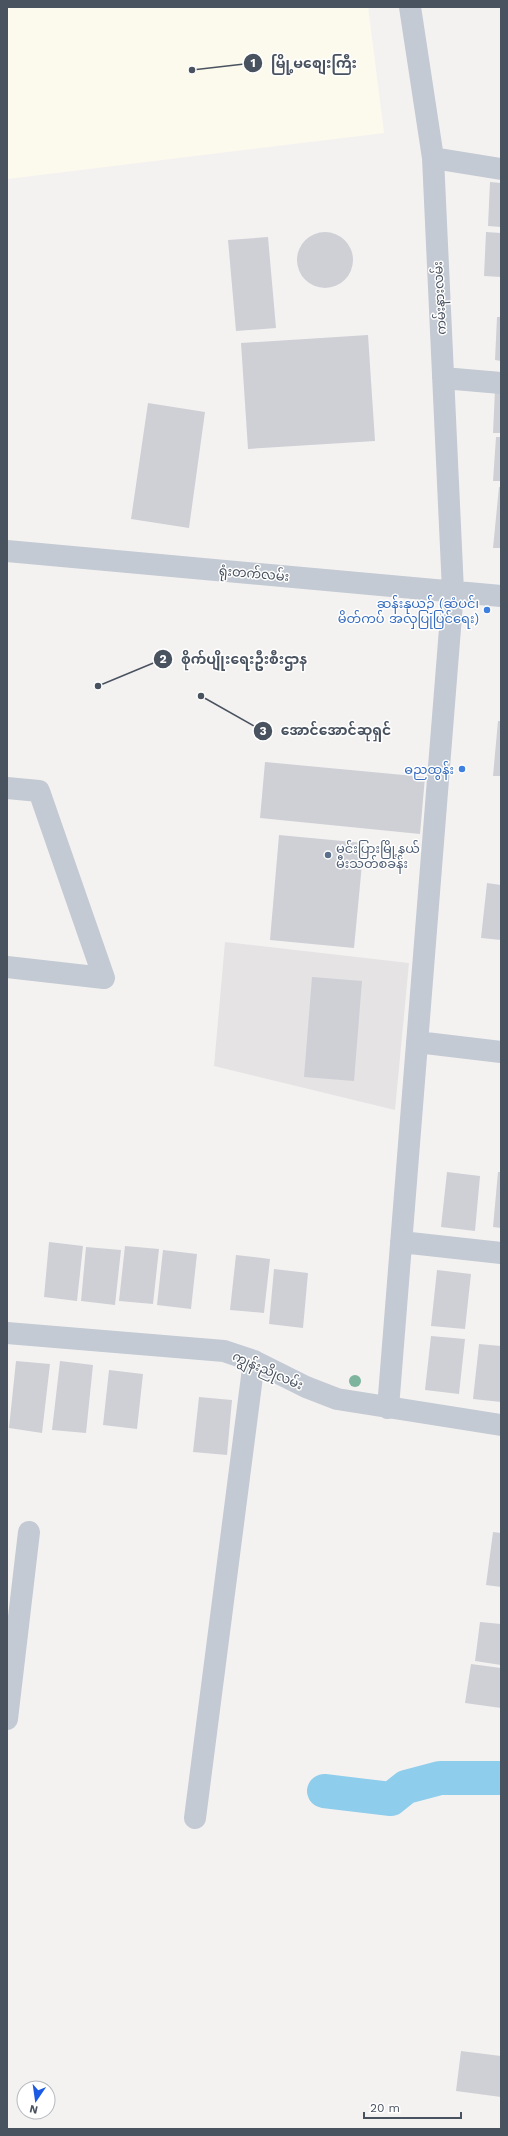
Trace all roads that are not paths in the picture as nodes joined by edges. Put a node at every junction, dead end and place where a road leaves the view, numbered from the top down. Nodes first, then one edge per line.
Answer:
1 (410, 7) edge
2 (433, 158) junction
3 (501, 169) edge
4 (443, 378) junction
5 (501, 383) edge
6 (7, 551) edge
7 (453, 591) junction
8 (501, 596) edge
9 (7, 788) edge
10 (7, 967) edge
11 (418, 1042) junction
12 (501, 1052) edge
13 (401, 1242) junction
14 (501, 1253) edge
15 (7, 1334) edge
16 (254, 1361) junction
17 (388, 1408) junction
18 (501, 1425) edge
19 (29, 1532) dead end
20 (7, 1718) edge
21 (195, 1818) dead end

1 - 2 street, ကမ်းနားလမ်း
2 - 3 street
2 - 4 street, ကမ်းနားလမ်း
4 - 5 street
4 - 7 street, ကမ်းနားလမ်း
6 - 7 street, ရုံးတက်လမ်း
7 - 8 street, ရုံးတက်လမ်း
7 - 11 street, ကမ်းနားလမ်း
9 - 10 street
11 - 12 street
11 - 13 street, ကမ်းနားလမ်း
13 - 14 street
13 - 17 street, ကမ်းနားလမ်း
15 - 16 street, ကျွန်းညိုလမ်း
16 - 17 street, ကျွန်းညိုလမ်း
16 - 21 street
17 - 18 street, ကျွန်းညိုလမ်း
19 - 20 street

